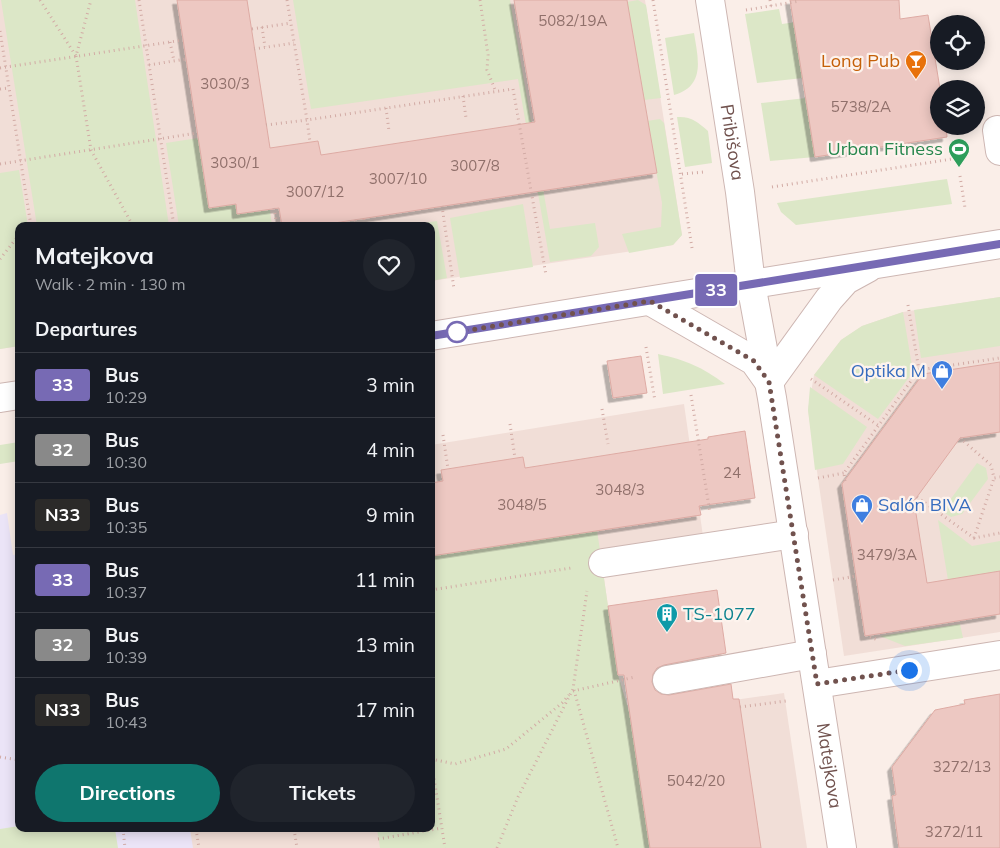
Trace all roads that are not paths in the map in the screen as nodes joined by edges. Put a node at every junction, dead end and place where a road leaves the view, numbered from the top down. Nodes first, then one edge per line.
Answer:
1 (710, 0) edge
2 (1000, 244) edge
3 (876, 264) junction
4 (751, 284) junction
5 (650, 301) junction
6 (435, 335) edge
7 (769, 382) junction
8 (15, 396) edge
9 (0, 398) edge
10 (794, 534) junction
11 (597, 564) road end
12 (812, 654) junction
13 (1000, 655) edge
14 (667, 680) road end
15 (817, 684) junction
16 (842, 848) edge

1 - 4 street, Pribišova
2 - 3 street
3 - 4 street
3 - 7 street
4 - 5 street
4 - 7 street, Matejkova
5 - 6 street
5 - 7 street
7 - 10 street, Matejkova
8 - 9 street
10 - 11 street
10 - 12 street, Matejkova
12 - 14 street
12 - 15 street, Matejkova
13 - 15 street
15 - 16 street, Matejkova

